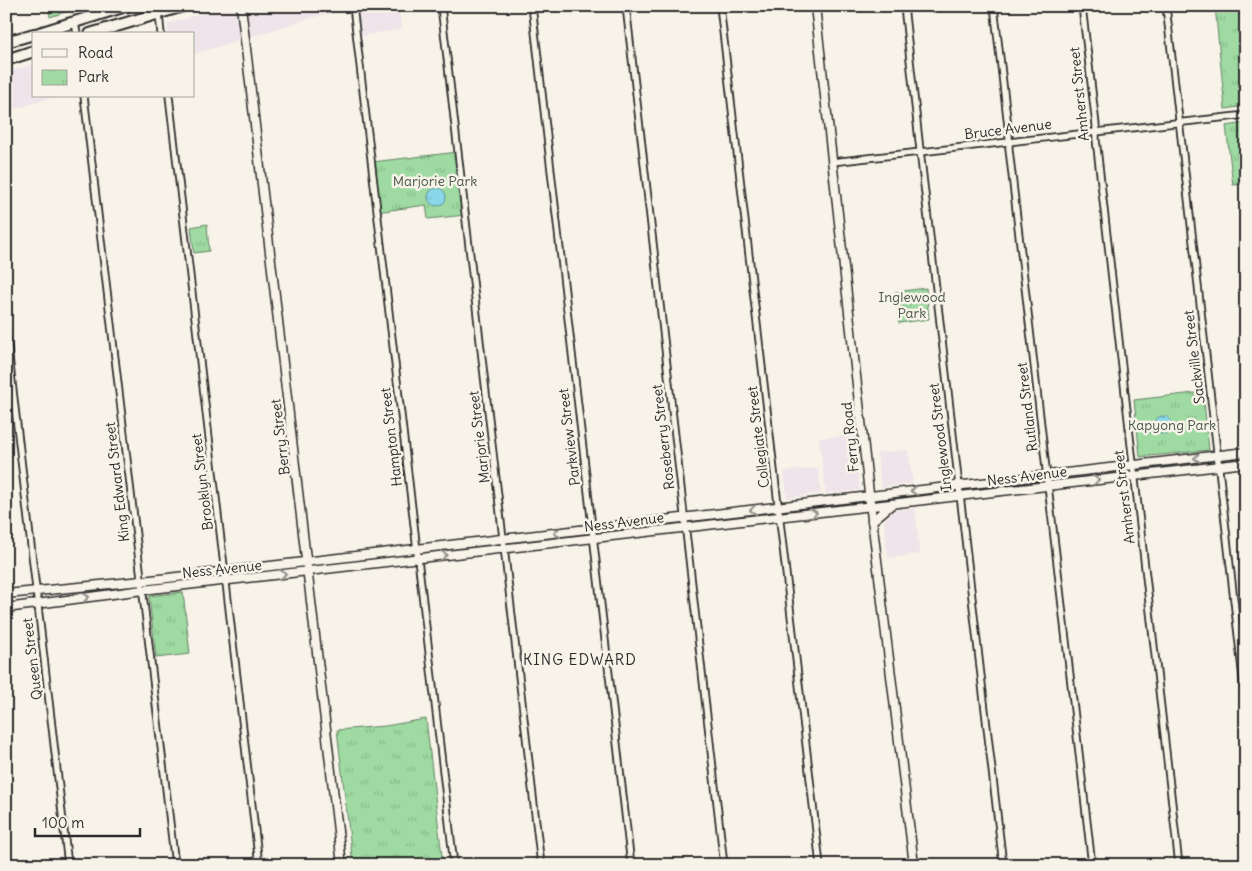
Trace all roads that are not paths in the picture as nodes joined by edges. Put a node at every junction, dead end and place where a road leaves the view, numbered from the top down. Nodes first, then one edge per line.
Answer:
1 (126, 6) edge
2 (182, 6) edge
3 (241, 6) edge
4 (353, 6) edge
5 (442, 6) edge
6 (532, 6) edge
7 (626, 6) edge
8 (720, 6) edge
9 (815, 6) edge
10 (904, 6) edge
11 (994, 6) edge
12 (1082, 6) edge
13 (1166, 6) edge
14 (159, 14) junction
15 (75, 22) junction
16 (42, 32) edge
17 (77, 32) edge
18 (97, 32) edge
19 (162, 32) edge
20 (32, 35) edge
21 (6, 42) edge
22 (32, 52) edge
23 (6, 60) edge
24 (84, 98) edge
25 (169, 98) edge
26 (1246, 115) edge
27 (1180, 122) junction
28 (1095, 132) junction
29 (1009, 142) junction
30 (921, 152) junction
31 (832, 162) junction
32 (6, 330) edge
33 (1246, 452) edge
34 (1218, 456) junction
35 (1246, 463) edge
36 (1133, 465) junction
37 (1219, 466) junction
38 (1048, 476) junction
39 (1134, 476) junction
40 (959, 486) junction
41 (1049, 486) junction
42 (869, 496) junction
43 (960, 496) junction
44 (892, 504) junction
45 (779, 507) junction
46 (870, 507) junction
47 (780, 517) junction
48 (685, 518) junction
49 (872, 521) junction
50 (592, 528) junction
51 (686, 528) junction
52 (593, 538) junction
53 (503, 539) junction
54 (505, 548) junction
55 (417, 549) junction
56 (418, 558) junction
57 (307, 562) junction
58 (225, 572) junction
59 (308, 572) junction
60 (226, 581) junction
61 (142, 582) junction
62 (143, 590) junction
63 (37, 591) junction
64 (6, 594) edge
65 (38, 605) junction
66 (6, 608) edge
67 (1246, 705) edge
68 (68, 865) edge
69 (175, 865) edge
70 (259, 865) edge
71 (342, 865) edge
72 (454, 865) edge
73 (541, 865) edge
74 (631, 865) edge
75 (724, 865) edge
76 (820, 865) edge
77 (914, 865) edge
78 (1003, 865) edge
79 (1092, 865) edge
80 (1179, 865) edge

1 - 15 highway
2 - 14 highway
3 - 57 main road, Berry Street
4 - 55 street, Hampton Street
5 - 53 street, Marjorie Street
6 - 50 street, Parkview Street
7 - 48 street, Roseberry Street
8 - 45 street, Collegiate Street
9 - 31 main road, Ferry Road
10 - 30 street, Inglewood Street
11 - 29 street, Rutland Street
12 - 28 street, Amherst Street
13 - 27 street, Sackville Street
14 - 18 highway
14 - 19 street
15 - 16 highway
15 - 17 street
20 - 21 highway
22 - 23 highway
24 - 61 street, King Edward Street
25 - 58 street, Brooklyn Street
26 - 27 street, Bruce Avenue
27 - 28 street, Bruce Avenue
27 - 34 street, Sackville Street
28 - 29 street, Bruce Avenue
28 - 36 street, Amherst Street
29 - 30 street, Bruce Avenue
29 - 38 street, Rutland Street
30 - 31 street, Bruce Avenue
30 - 40 street, Inglewood Street
31 - 42 main road, Ferry Road
32 - 63 street, Queen Street
33 - 34 main road, Ness Avenue
34 -> 36 main road, Ness Avenue
34 - 37 street, Sackville Street
35 - 37 main road, Ness Avenue
36 - 38 main road, Ness Avenue
36 - 39 street, Amherst Street
37 - 39 main road, Ness Avenue
37 - 67 street, Sackville Street
38 - 40 main road, Ness Avenue
38 - 41 street, Rutland Street
41 -> 39 main road, Ness Avenue
39 - 80 street, Amherst Street
40 -> 42 main road, Ness Avenue
40 - 43 street, Inglewood Street
41 - 43 main road, Ness Avenue
41 - 79 street, Rutland Street
42 - 45 main road, Ness Avenue
42 - 46 main road, Ferry Road
43 - 44 main road, Ness Avenue
43 - 78 street, Inglewood Street
44 - 46 main road, Ness Avenue
44 - 49 main road
45 - 47 street, Collegiate Street
45 -> 48 main road, Ness Avenue
47 -> 46 main road, Ness Avenue
46 - 49 main road, Ferry Road
47 - 51 main road, Ness Avenue
47 - 76 street, Collegiate Street
48 - 50 main road, Ness Avenue
48 - 51 street, Roseberry Street
49 - 77 main road, Ferry Road
50 - 52 street, Parkview Street
50 -> 53 main road, Ness Avenue
51 - 52 main road, Ness Avenue
51 - 75 street, Roseberry Street
52 - 54 main road, Ness Avenue
52 - 74 street, Parkview Street
53 - 54 street, Marjorie Street
53 - 55 main road, Ness Avenue
56 -> 54 main road, Ness Avenue
54 - 73 street, Marjorie Street
55 - 56 street, Hampton Street
55 - 57 main road, Ness Avenue
56 - 59 main road, Ness Avenue
56 - 72 street, Hampton Street
57 - 58 main road, Ness Avenue
57 - 59 main road, Berry Street
58 - 60 street, Brooklyn Street
58 - 61 main road, Ness Avenue
60 -> 59 main road, Ness Avenue
59 - 71 main road, Berry Street
60 - 62 main road, Ness Avenue
60 - 70 street, Brooklyn Street
61 - 62 street, King Edward Street
61 - 63 main road, Ness Avenue
65 -> 62 main road, Ness Avenue
62 - 69 street, King Edward Street
63 - 64 main road, Ness Avenue
63 - 65 street, Queen Street
65 - 66 main road, Ness Avenue
65 - 68 street, Queen Street

